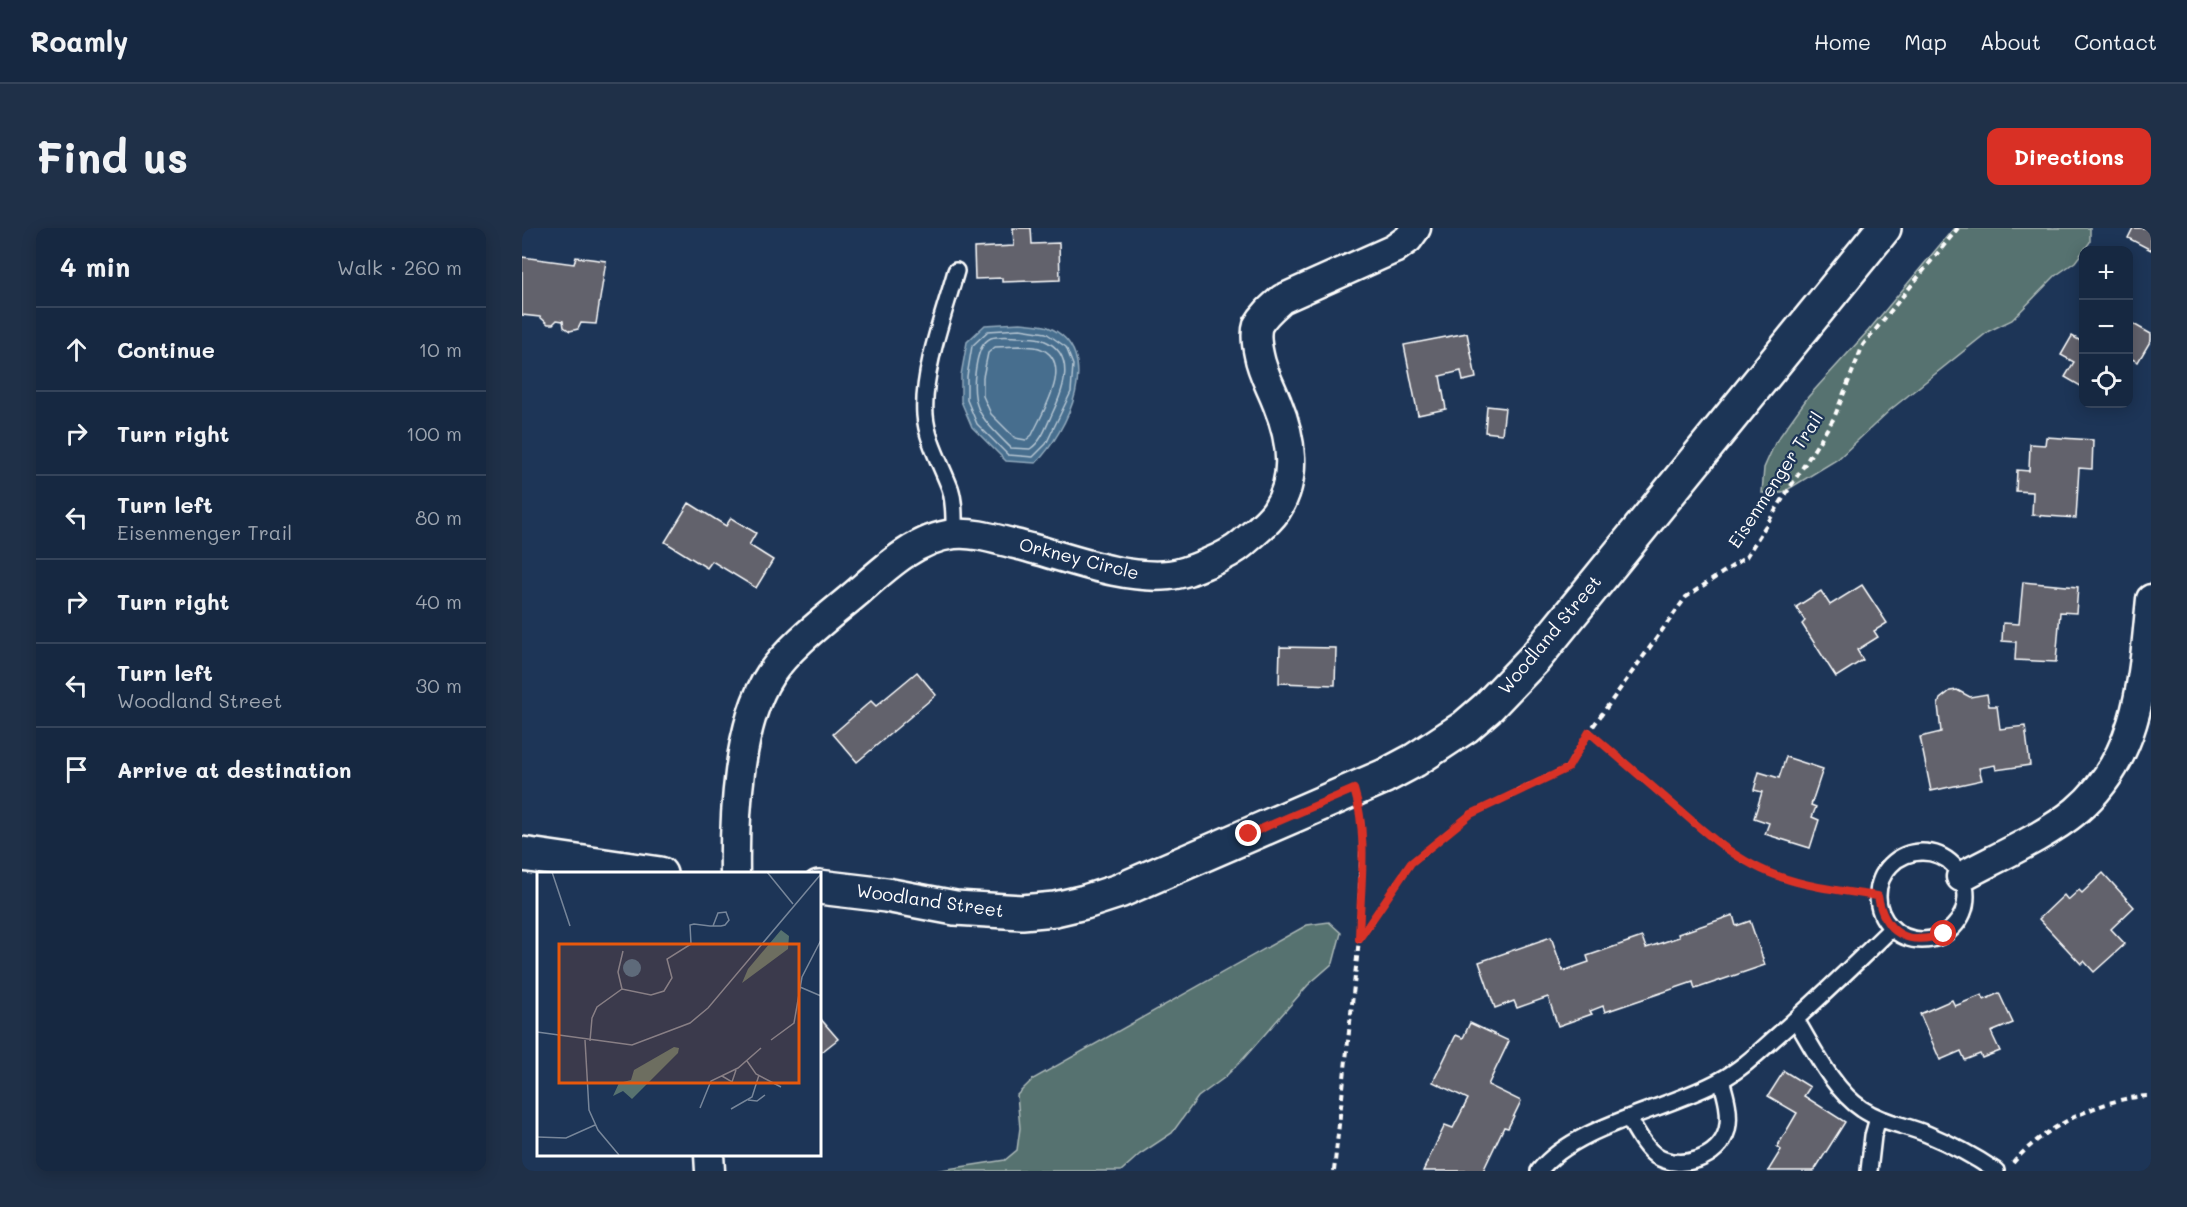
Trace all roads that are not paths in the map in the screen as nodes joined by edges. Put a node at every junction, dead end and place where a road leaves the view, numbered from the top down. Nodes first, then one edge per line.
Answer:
1 (1416, 228) edge
2 (1884, 228) edge
3 (956, 271) dead end
4 (954, 534) junction
5 (2151, 598) edge
6 (522, 854) edge
7 (646, 872) edge
8 (735, 872) edge
9 (1961, 877) junction
10 (820, 887) edge
11 (1892, 928) junction
12 (1796, 1020) junction
13 (1721, 1080) junction
14 (1878, 1118) junction
15 (1629, 1119) junction
16 (709, 1156) edge
17 (710, 1171) edge
18 (1539, 1171) edge
19 (1869, 1171) edge
20 (1996, 1171) edge

1 - 4 street, Orkney Circle
2 - 10 street, Woodland Street
3 - 4 lane
4 - 8 street, Orkney Circle
5 - 9 street
6 - 7 street
9 - 11 lane
9 - 11 lane
11 - 12 lane
12 - 13 lane
12 - 14 lane
13 - 15 lane
13 - 15 lane
14 - 19 lane
14 - 20 lane
15 - 18 lane
16 - 17 street

